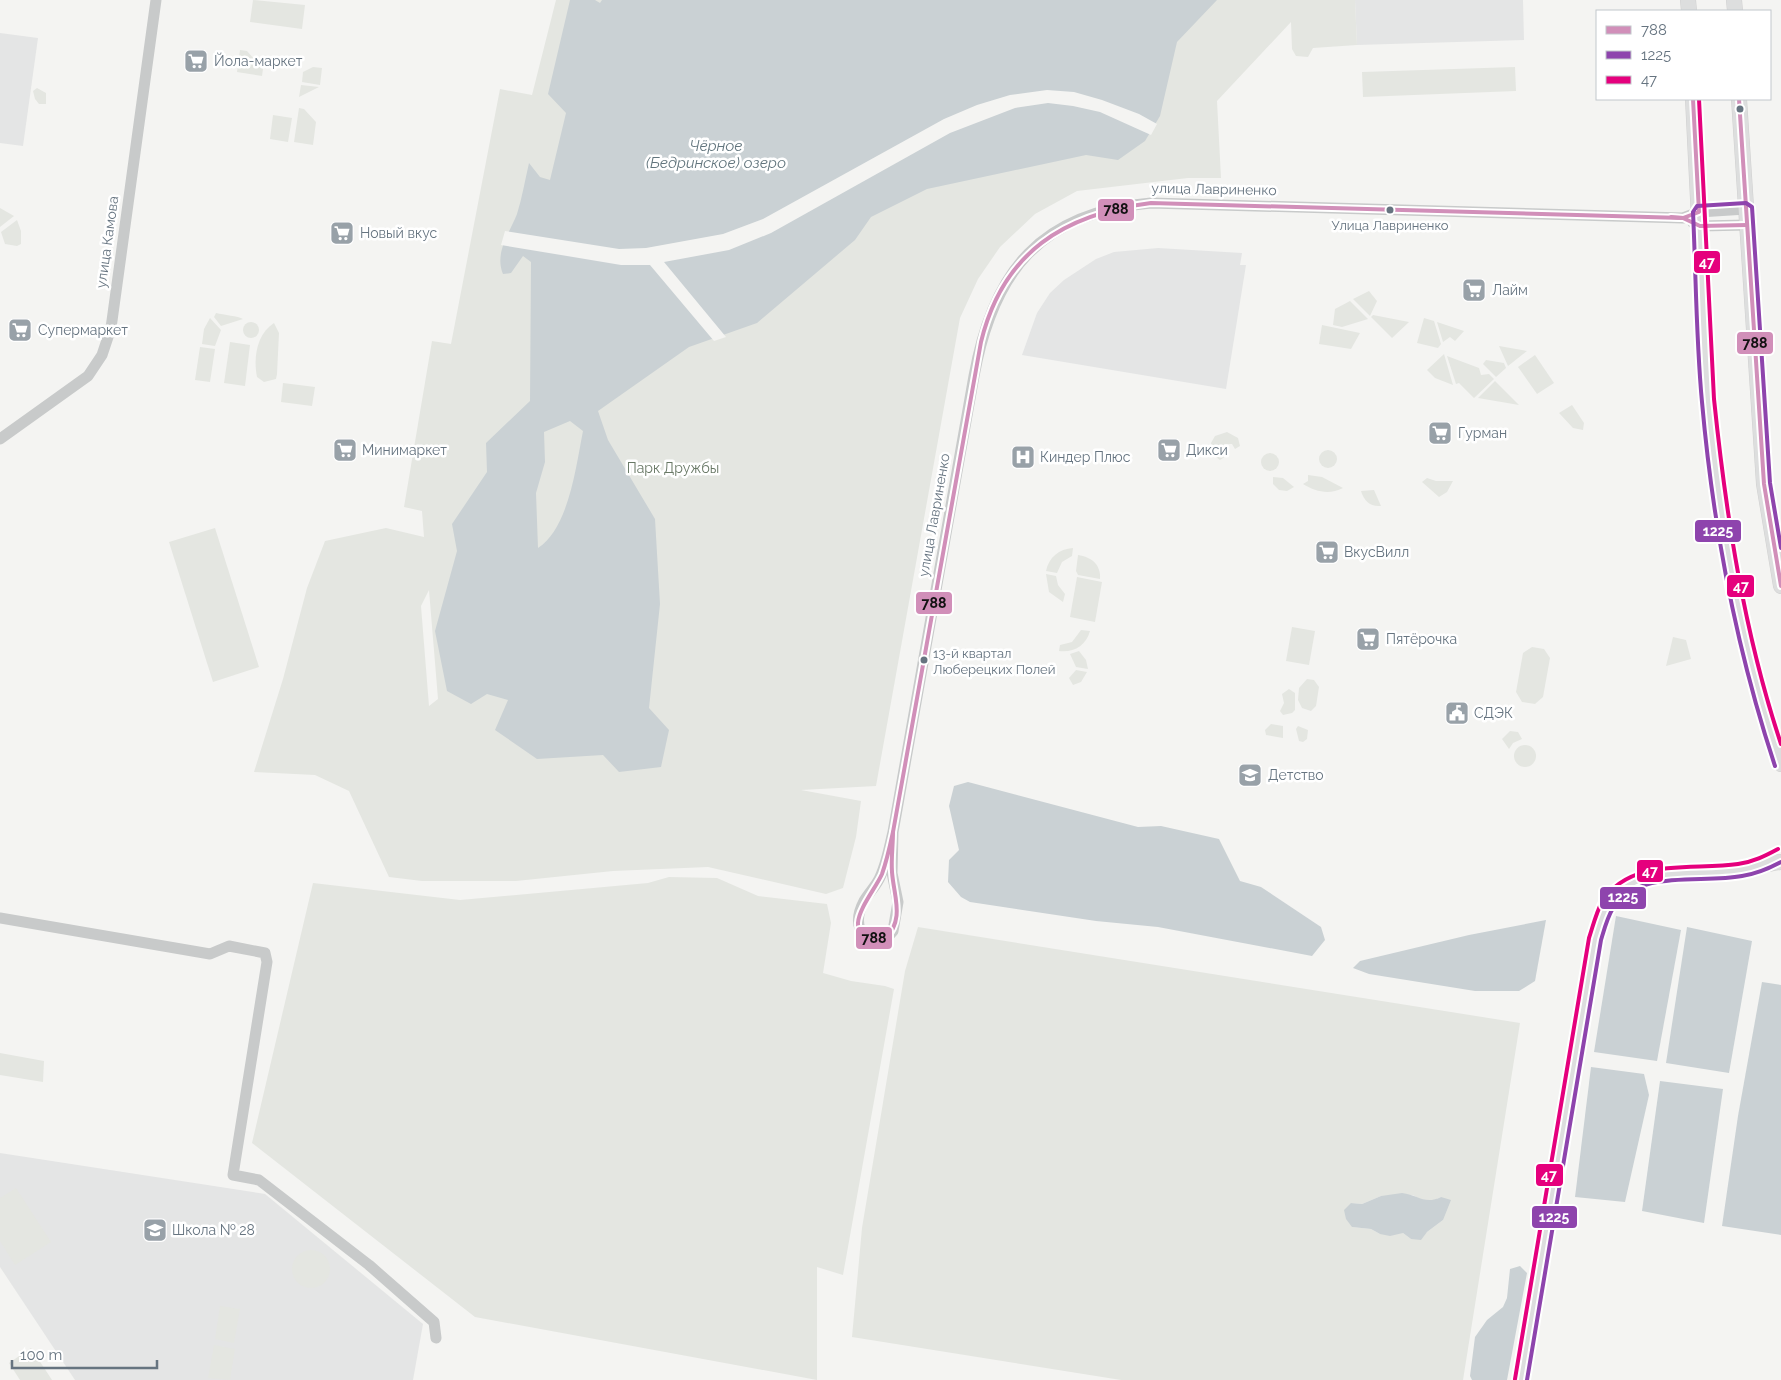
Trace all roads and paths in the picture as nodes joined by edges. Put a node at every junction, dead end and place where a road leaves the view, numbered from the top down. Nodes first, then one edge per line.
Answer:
1 (156, 0) edge
2 (1693, 100) edge
3 (1740, 100) edge
4 (1746, 209) junction
5 (1699, 219) junction
6 (1747, 225) junction
7 (0, 440) edge
8 (1781, 586) edge
9 (1781, 764) edge
10 (894, 832) junction
11 (1778, 860) edge
12 (0, 918) edge
13 (436, 1338) dead end
14 (1521, 1380) edge

1 - 7 street, улица Камова
2 - 5 main road
3 - 4 main road
4 - 5 street
4 - 6 main road
5 - 6 street
5 - 9 main road
5 - 10 street, улица Лавриненко
6 - 8 main road
10 - 10 street
11 - 14 main road
12 - 13 street

